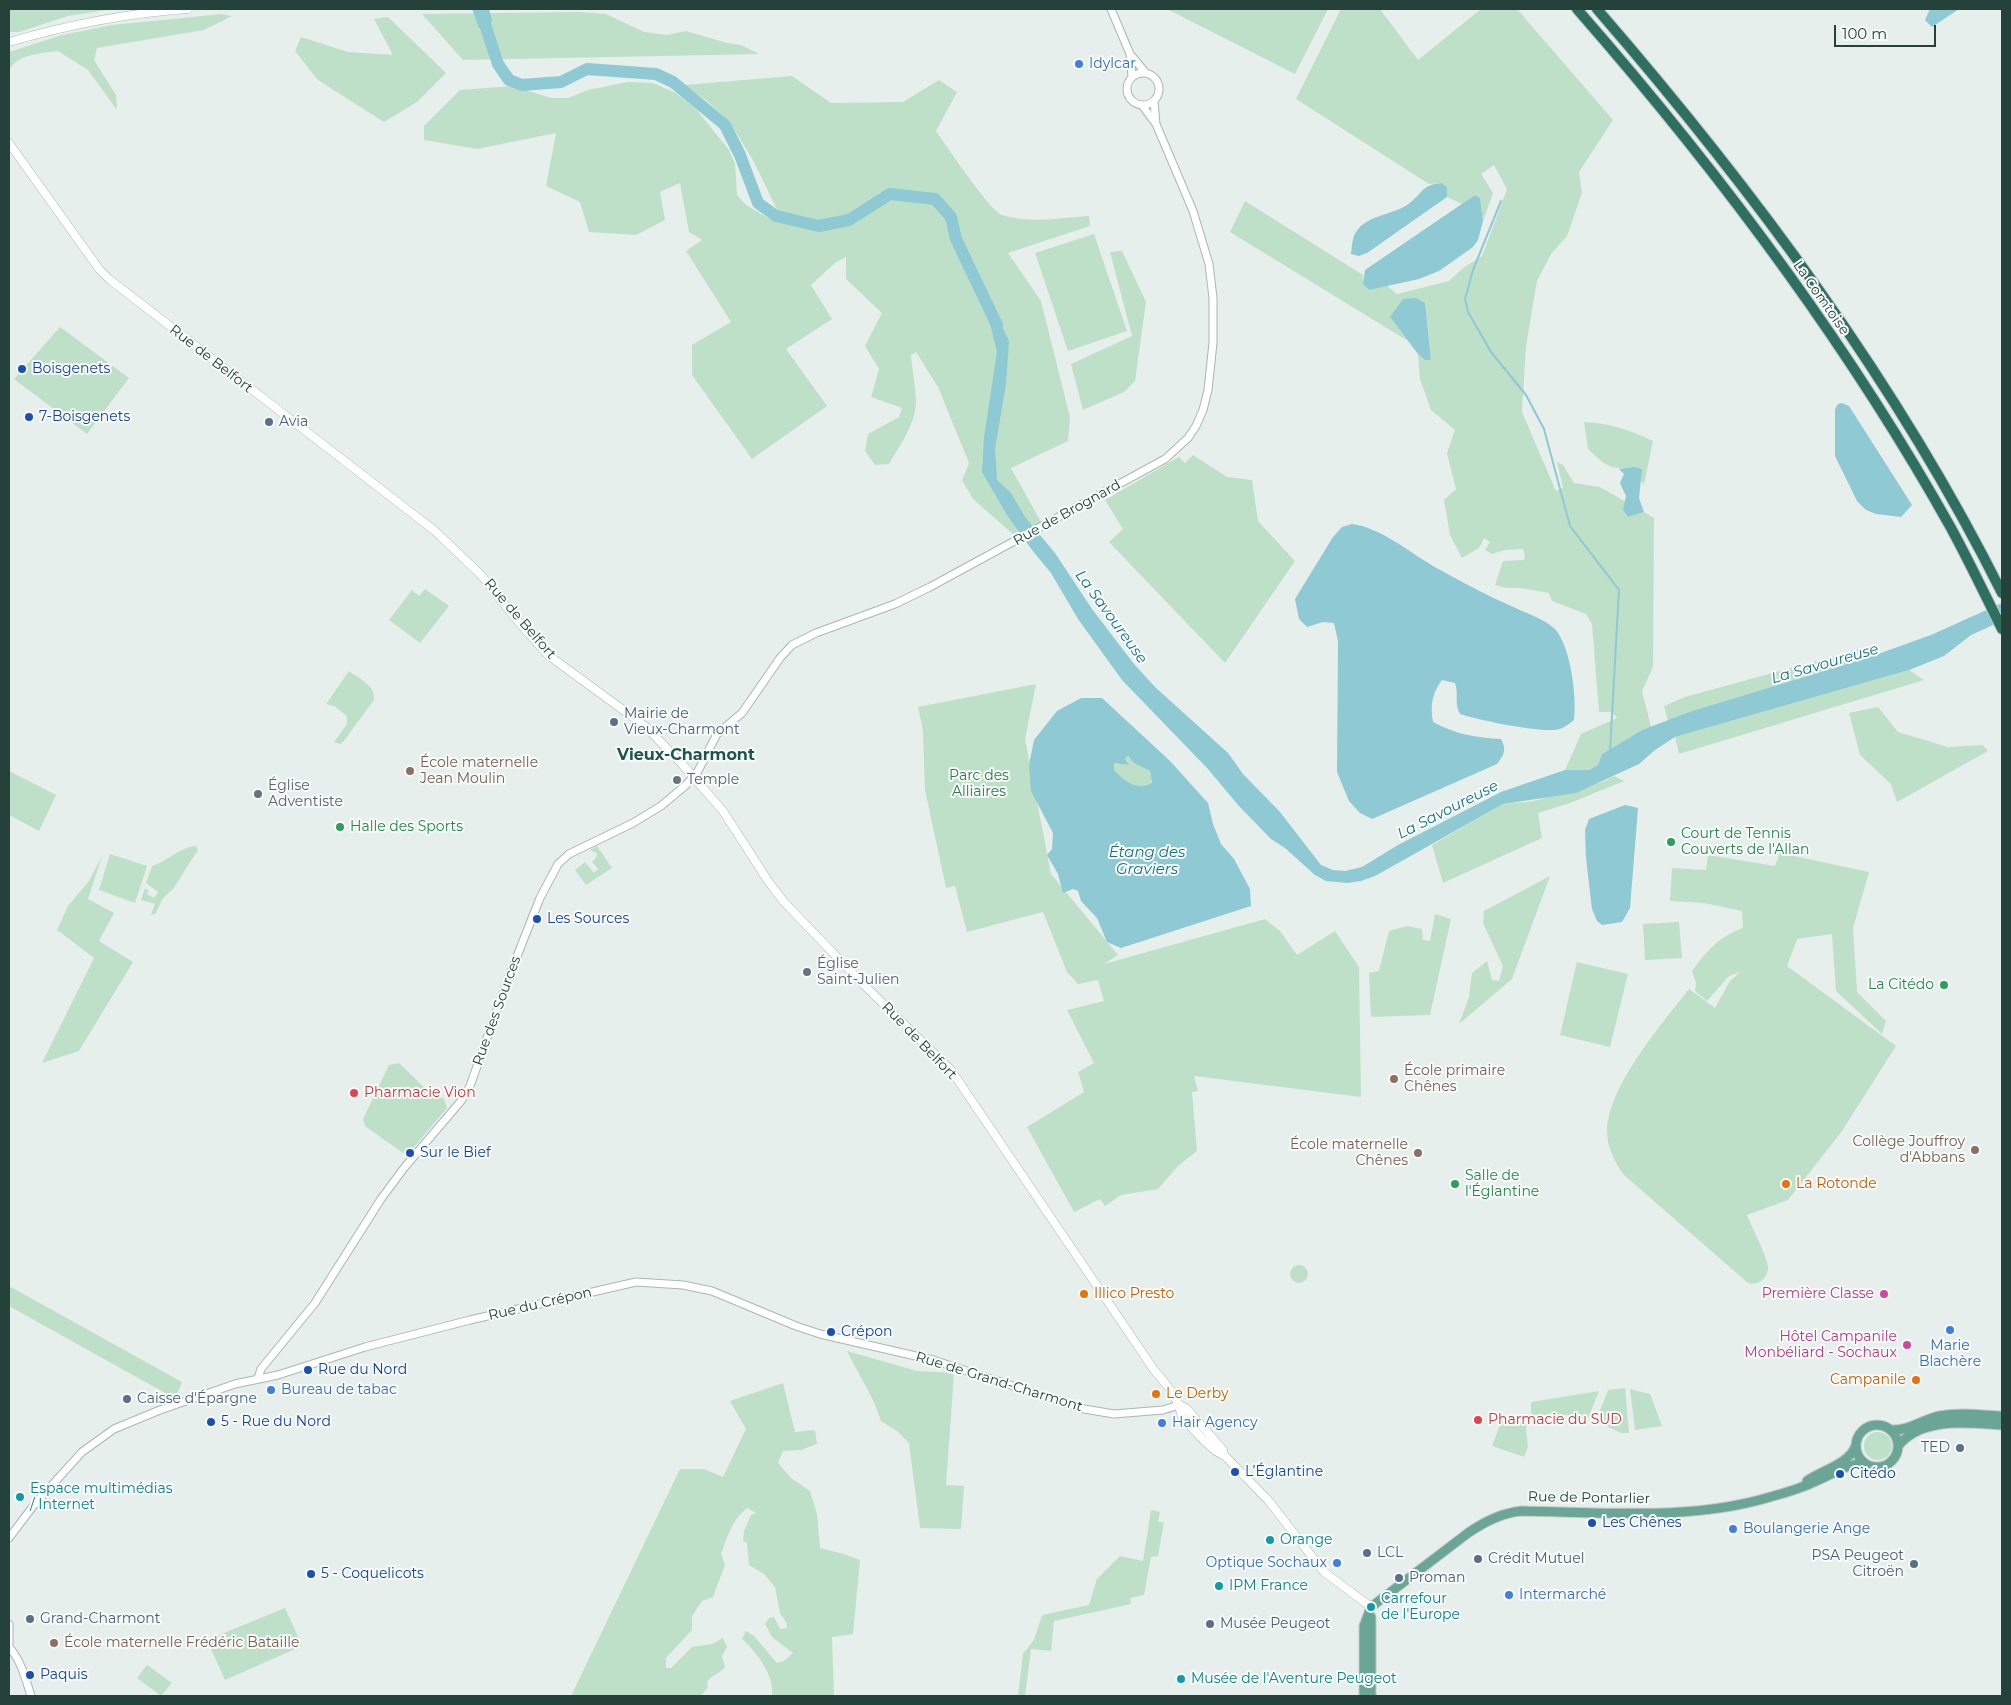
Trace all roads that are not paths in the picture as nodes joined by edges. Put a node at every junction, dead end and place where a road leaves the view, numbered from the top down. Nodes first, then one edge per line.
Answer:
1 (188, 9) edge
2 (1112, 9) edge
3 (1577, 9) edge
4 (1597, 9) edge
5 (9, 42) edge
6 (1130, 54) junction
7 (1145, 72) junction
8 (1132, 77) junction
9 (1154, 101) junction
10 (1142, 105) junction
11 (1156, 124) junction
12 (9, 144) edge
13 (2002, 593) edge
14 (2002, 629) edge
15 (694, 777) junction
16 (820, 1334) joint
17 (258, 1378) junction
18 (1179, 1405) junction
19 (2002, 1416) edge
20 (2002, 1425) edge
21 (1891, 1430) junction
22 (1856, 1443) junction
23 (1898, 1446) junction
24 (1866, 1464) junction
25 (1802, 1486) junction
26 (9, 1538) edge
27 (1371, 1607) junction
28 (9, 1624) edge
29 (9, 1647) edge
30 (31, 1696) edge
31 (1364, 1696) edge
32 (1371, 1696) edge

1 - 5 main road
2 - 6 street
3 - 14 highway, La Comtoise
4 - 13 highway, La Comtoise
6 - 7 street
6 - 8 street
7 - 8 street
7 - 9 street
8 - 10 street
9 - 10 street
9 - 11 street, Rue de Brognard
10 - 11 street, Rue de Brognard
11 - 15 street, Rue de Brognard
12 - 15 main road, Rue de Belfort
15 - 17 street, Rue des Sources
15 - 18 main road, Rue de Belfort
16 - 17 street, Rue du Crépon
16 - 18 street, Rue de Grand-Charmont
17 - 26 street, Rue du Crépon
18 - 27 main road, Rue de Belfort
19 - 21 main road
20 - 23 main road
21 - 22 main road
21 - 23 main road
22 - 24 main road
22 - 25 main road, Rue de Pontarlier
23 - 24 main road
24 - 25 main road, Rue de Pontarlier
25 - 27 main road, Rue de Pontarlier
27 - 31 main road
27 - 32 main road
28 - 29 street
29 - 30 street

